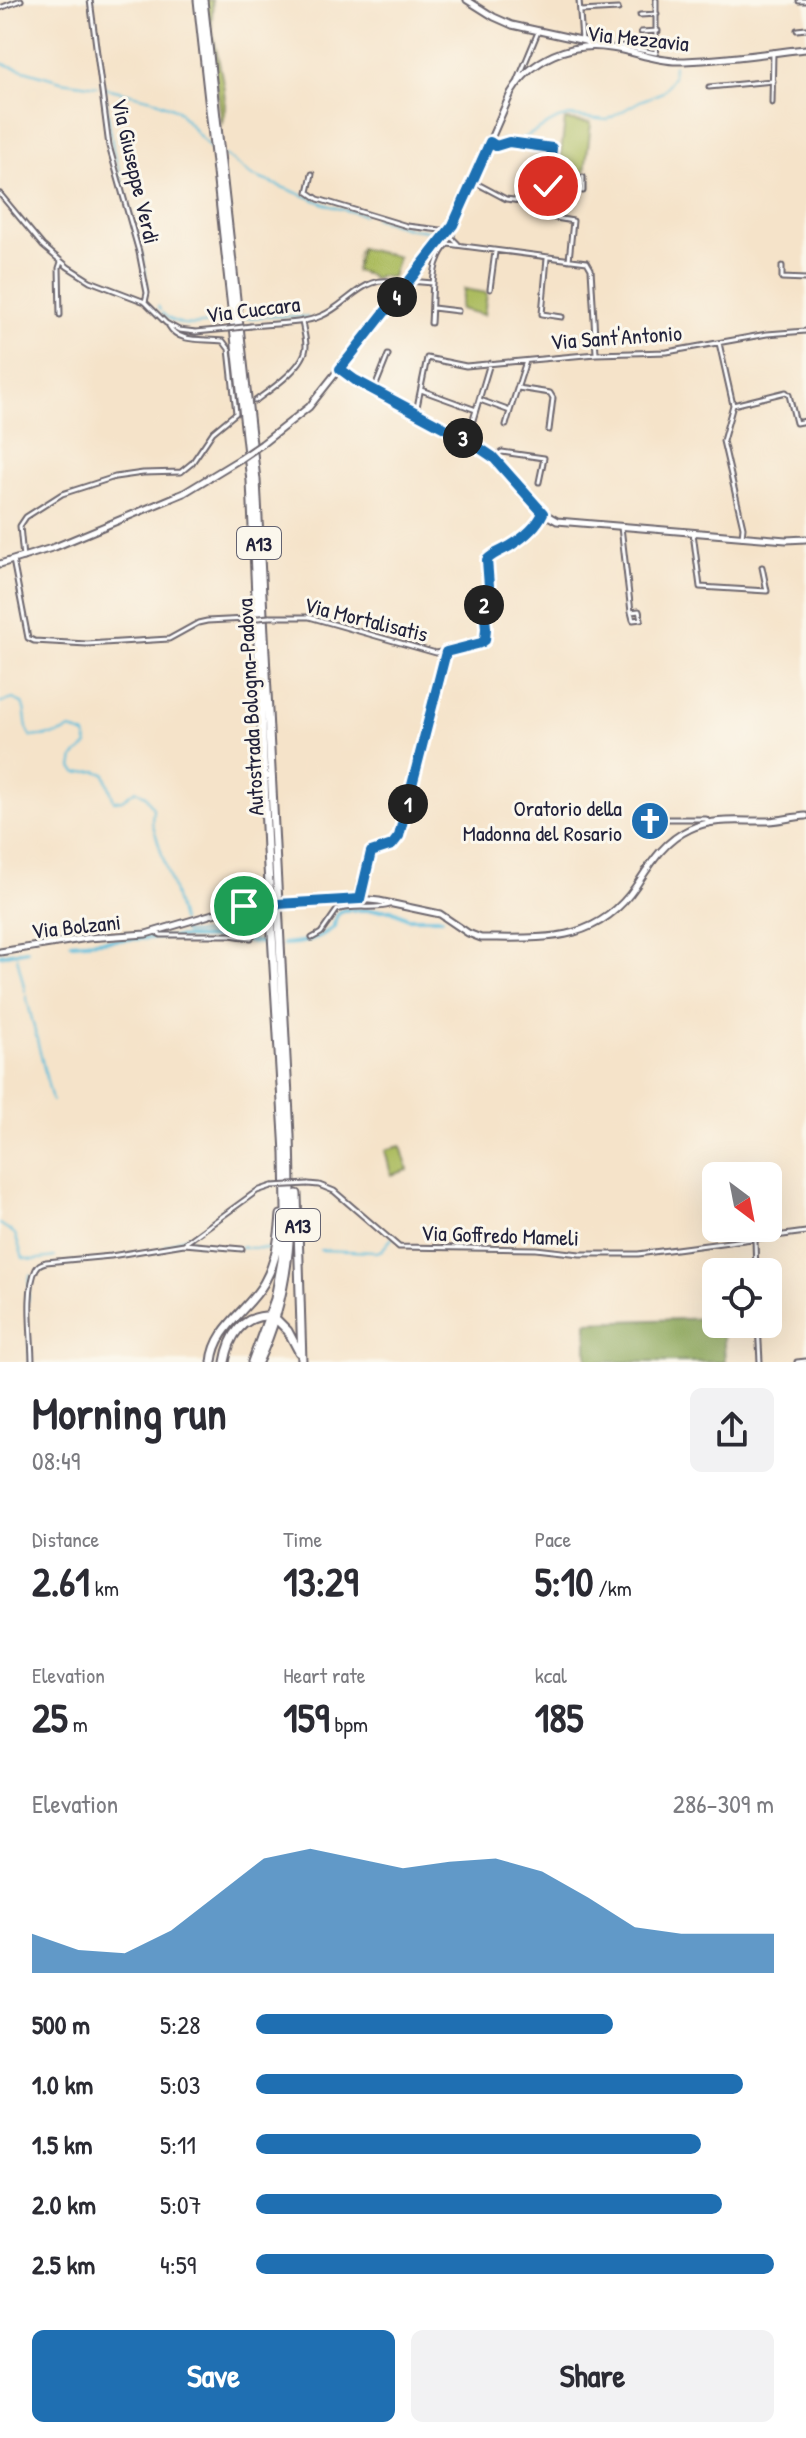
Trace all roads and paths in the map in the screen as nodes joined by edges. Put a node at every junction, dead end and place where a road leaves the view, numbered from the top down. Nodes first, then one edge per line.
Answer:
1 (21, 0) edge
2 (90, 0) edge
3 (200, 0) edge
4 (467, 0) edge
5 (579, 0) edge
6 (656, 0) edge
7 (799, 1) edge
8 (806, 1) edge
9 (0, 8) edge
10 (618, 9) dead end
11 (580, 11) junction
12 (657, 14) junction
13 (640, 15) dead end
14 (806, 29) edge
15 (797, 30) dead end
16 (658, 31) junction
17 (538, 32) junction
18 (641, 32) dead end
19 (582, 40) junction
20 (592, 46) junction
21 (621, 46) dead end
22 (806, 49) edge
23 (632, 50) junction
24 (773, 52) junction
25 (773, 81) junction
26 (516, 85) junction
27 (709, 87) dead end
28 (772, 103) dead end
29 (490, 142) junction
30 (312, 174) dead end
31 (583, 177) dead end
32 (474, 182) junction
33 (0, 194) edge
34 (535, 203) dead end
35 (550, 217) dead end
36 (453, 225) junction
37 (449, 231) junction
38 (443, 238) junction
39 (452, 238) junction
40 (448, 244) junction
41 (461, 246) junction
42 (495, 252) junction
43 (547, 258) junction
44 (569, 260) junction
45 (61, 262) junction
46 (782, 266) dead end
47 (806, 279) edge
48 (408, 283) junction
49 (434, 283) junction
50 (490, 289) dead end
51 (145, 302) junction
52 (433, 308) junction
53 (458, 311) dead end
54 (60, 315) dead end
55 (562, 317) dead end
56 (302, 321) junction
57 (431, 323) dead end
58 (169, 326) junction
59 (806, 331) edge
60 (719, 343) junction
61 (596, 354) junction
62 (388, 355) dead end
63 (526, 360) junction
64 (490, 363) junction
65 (340, 369) junction
66 (518, 388) junction
67 (374, 390) junction
68 (421, 390) junction
69 (480, 400) junction
70 (255, 401) dead end
71 (733, 405) junction
72 (476, 410) junction
73 (510, 411) junction
74 (416, 412) junction
75 (806, 421) edge
76 (506, 425) dead end
77 (549, 430) dead end
78 (467, 440) junction
79 (493, 457) junction
80 (539, 482) dead end
81 (544, 514) junction
82 (621, 527) junction
83 (693, 533) junction
84 (742, 537) junction
85 (806, 539) edge
86 (23, 558) junction
87 (13, 560) junction
88 (0, 564) edge
89 (762, 567) dead end
90 (631, 612) dead end
91 (446, 652) junction
92 (806, 816) edge
93 (709, 823) junction
94 (651, 828) dead end
95 (360, 899) junction
96 (391, 904) junction
97 (155, 932) junction
98 (253, 935) dead end
99 (312, 938) dead end
100 (0, 952) edge
101 (288, 1089) junction
102 (285, 1153) junction
103 (806, 1232) edge
104 (782, 1236) edge
105 (738, 1242) edge
106 (184, 1244) junction
107 (242, 1249) dead end
108 (265, 1316) dead end
109 (277, 1320) dead end
110 (759, 1338) edge
111 (806, 1361) edge
112 (32, 1362) edge
113 (212, 1362) edge
114 (225, 1362) edge
115 (252, 1362) edge
116 (258, 1362) edge
117 (302, 1362) edge
118 (760, 1362) edge
119 (797, 1362) edge

1 - 9 street
2 - 51 street, Via Giuseppe Verdi
3 - 101 highway, Autostrada Bologna-Padova / A13
3 - 102 highway, Autostrada Bologna-Padova / A13
4 - 17 street
5 - 11 street
6 - 12 street
7 - 8 street
10 - 11 street
11 - 19 street
12 - 13 street
12 - 16 street
14 - 15 street
16 - 18 street
16 - 23 street
17 - 19 street
17 - 26 street
19 - 20 street
20 - 23 street, Via Mezzavia
20 - 26 street, Via Mezzavia
21 - 23 street
22 - 24 street, Via Mezzavia
23 - 24 street, Via Mezzavia
24 - 25 street
25 - 27 street
25 - 28 street
26 - 29 street, Via Mezzavia
29 - 31 street
29 - 32 street, Via Mezzavia
30 - 37 street
32 - 34 street
32 - 36 street, Via Mezzavia
33 - 45 street
35 - 44 street
36 - 37 street, Via Mezzavia
36 - 39 street
37 - 38 street, Via Mezzavia
38 - 39 street
38 - 48 street, Via Mezzavia
39 - 40 street
39 - 41 street
40 - 41 street
40 - 49 street
41 - 42 street
42 - 43 street
42 - 50 street
43 - 44 street
43 - 55 street
44 - 61 street
45 - 51 street
45 - 54 street
46 - 47 street
48 - 49 street, Via Cuccara
48 - 56 street, Via Cuccara
48 - 65 street, Via Mezzavia
49 - 52 street
51 - 58 street
52 - 53 street
52 - 57 street
56 - 58 street, Via Cuccara, bridge
56 - 70 street
58 - 86 street
59 - 60 street, Via Sant'Antonio
60 - 61 street, Via Sant'Antonio
60 - 71 street
61 - 63 street, Via Sant'Antonio
62 - 67 street
63 - 64 street, Via Sant'Antonio
63 - 66 street
64 - 68 street, Via Sant'Antonio
64 - 69 street
65 - 67 street
65 - 86 street, Via Mezzavia, bridge
66 - 73 street
66 - 77 street
67 - 74 street
68 - 72 street
68 - 74 street
69 - 72 street
69 - 73 street
71 - 75 street
71 - 84 street
72 - 78 street
73 - 76 street
74 - 78 street
78 - 79 street
79 - 80 street
79 - 81 street
81 - 82 street
81 - 91 street, Via Mortalisatis
82 - 83 street
82 - 90 street
83 - 84 street
83 - 89 street
84 - 85 street
86 - 87 street, Via Mezzavia
87 - 88 street, Via Mezzavia
87 - 91 street, Via Mortalisatis, bridge
91 - 95 street
92 - 93 street, Via Bolzani
93 - 94 street, Via Bolzani
93 - 96 street, Via Bolzani
95 - 96 street, Via Bolzani
95 - 97 street, Via Bolzani, bridge
96 - 99 street, Via Bolzani
97 - 98 street, Via Bolzani
97 - 100 street, Via Bolzani
101 - 116 highway, Autostrada Bologna-Padova / A13
101 - 117 highway, A13
102 - 113 highway, A13
102 - 115 highway, Autostrada Bologna-Padova / A13
103 - 104 street, Via Goffredo Mameli
105 - 106 street, Via Goffredo Mameli, bridge
106 - 107 street, Via Goffredo Mameli
106 - 112 street, Via Goffredo Mameli
108 - 114 highway
109 - 117 highway
110 - 118 street
111 - 119 street

